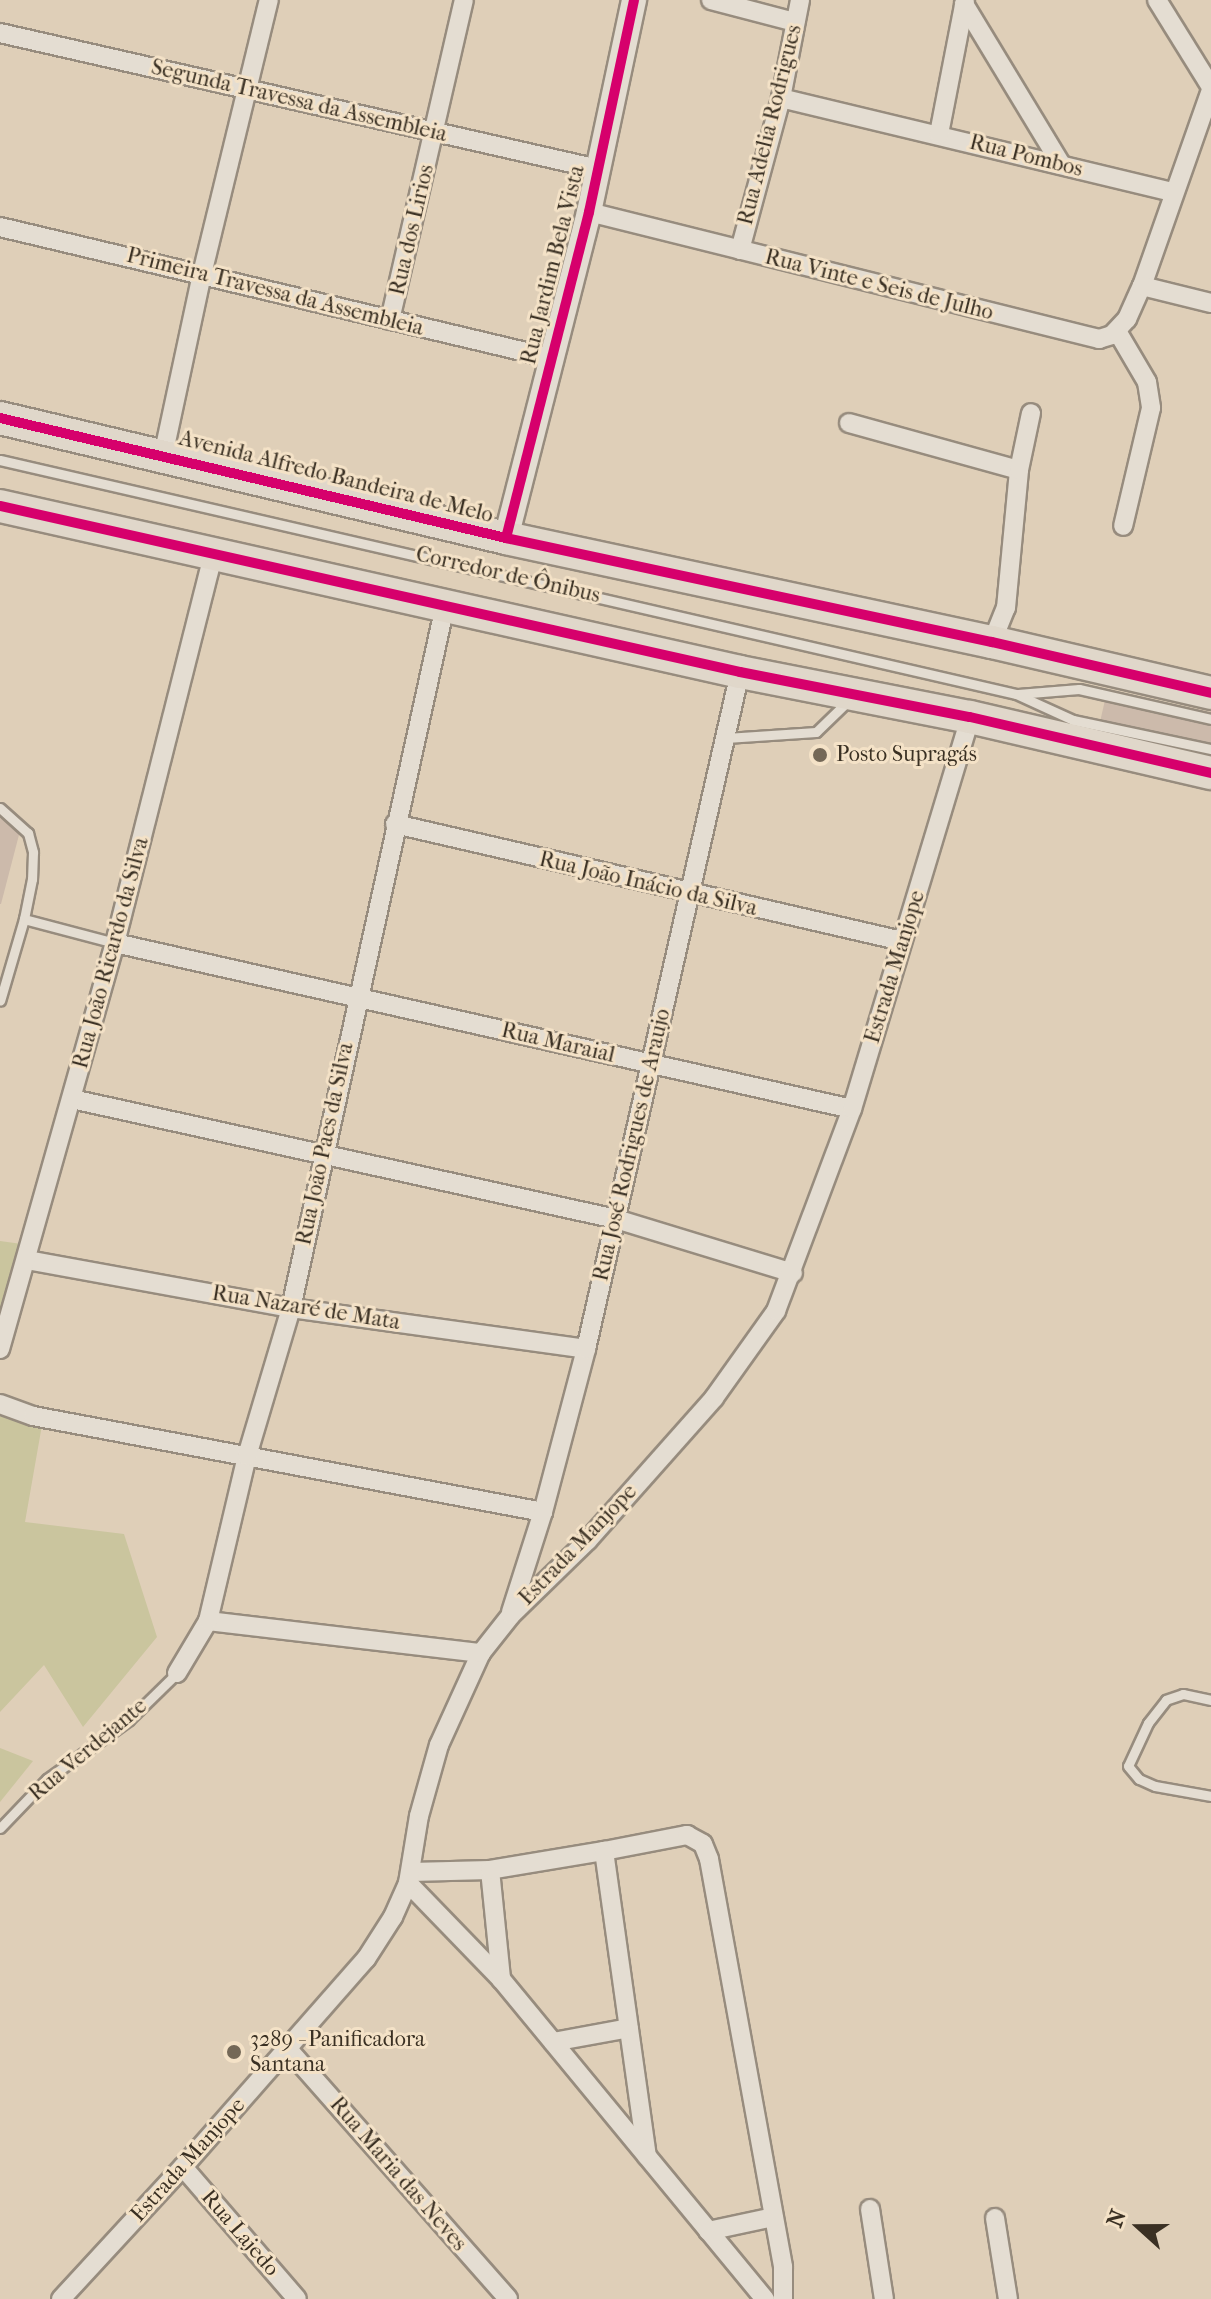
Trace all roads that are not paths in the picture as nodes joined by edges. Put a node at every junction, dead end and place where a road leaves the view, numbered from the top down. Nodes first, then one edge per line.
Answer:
1 (269, 0) edge
2 (464, 0) edge
3 (634, 0) edge
4 (711, 0) edge
5 (800, 0) edge
6 (964, 2) edge
7 (1161, 2) edge
8 (795, 22) junction
9 (0, 33) edge
10 (1211, 88) edge
11 (248, 90) junction
12 (781, 98) junction
13 (435, 132) junction
14 (939, 134) junction
15 (1061, 164) junction
16 (598, 169) junction
17 (1174, 192) junction
18 (589, 212) junction
19 (0, 227) edge
20 (740, 250) junction
21 (202, 274) junction
22 (1142, 286) junction
23 (1211, 303) edge
24 (390, 320) junction
25 (1117, 331) junction
26 (551, 358) junction
27 (1031, 413) dead end
28 (0, 418) edge
29 (849, 423) dead end
30 (163, 456) junction
31 (0, 460) edge
32 (1019, 470) junction
33 (0, 506) edge
34 (1123, 526) dead end
35 (506, 538) junction
36 (213, 555) junction
37 (445, 606) junction
38 (992, 642) junction
39 (740, 672) junction
40 (1211, 693) edge
41 (855, 694) junction
42 (1016, 694) junction
43 (970, 717) junction
44 (1211, 719) edge
45 (726, 738) junction
46 (1211, 749) edge
47 (1211, 773) edge
48 (0, 808) edge
49 (395, 824) junction
50 (691, 895) junction
51 (24, 919) junction
52 (902, 941) junction
53 (115, 943) junction
54 (358, 996) junction
55 (0, 1001) edge
56 (649, 1065) junction
57 (72, 1099) junction
58 (852, 1109) junction
59 (322, 1154) junction
60 (616, 1219) junction
61 (27, 1260) junction
62 (793, 1273) junction
63 (291, 1308) junction
64 (0, 1349) edge
65 (586, 1349) junction
66 (0, 1404) edge
67 (247, 1456) junction
68 (543, 1512) junction
69 (511, 1615) junction
70 (208, 1621) junction
71 (481, 1653) junction
72 (177, 1673) joint
73 (1211, 1700) edge
74 (1211, 1796) edge
75 (0, 1828) edge
76 (604, 1851) junction
77 (490, 1870) junction
78 (409, 1878) junction
79 (501, 1979) junction
80 (629, 2028) junction
81 (553, 2042) junction
82 (287, 2048) junction
83 (647, 2159) junction
84 (183, 2167) junction
85 (870, 2209) dead end
86 (774, 2217) junction
87 (995, 2218) dead end
88 (708, 2231) junction
89 (72, 2295) edge
90 (297, 2299) edge
91 (508, 2299) edge
92 (765, 2299) edge
93 (783, 2299) edge
94 (884, 2299) edge
95 (1008, 2299) edge

1 - 11 street
2 - 13 street, Rua dos Lirios
3 - 16 main road, Rua Jardim Bela Vista
4 - 8 street
5 - 8 street, Rua Adelia Rodrigues
6 - 14 street
6 - 15 street
7 - 10 street
8 - 12 street, Rua Adelia Rodrigues
9 - 11 street, Segunda Travessa da Assembleia
10 - 17 street
11 - 13 street, Segunda Travessa da Assembleia
11 - 21 street
12 - 14 street, Rua Pombos
12 - 20 street, Rua Adelia Rodrigues
13 - 16 street, Segunda Travessa da Assembleia
13 - 24 street, Rua dos Lirios
14 - 15 street, Rua Pombos
15 - 17 street, Rua Pombos
16 - 18 main road, Rua Jardim Bela Vista
17 - 22 street
18 - 20 street, Rua Vinte e Seis de Julho
18 - 26 main road, Rua Jardim Bela Vista
19 - 21 street, Primeira Travessa da Assembleia
20 - 25 street, Rua Vinte e Seis de Julho
21 - 24 street, Primeira Travessa da Assembleia
21 - 30 street
22 - 23 street
22 - 25 street
24 - 26 street, Primeira Travessa da Assembleia
25 - 34 street
26 - 35 main road, Rua Jardim Bela Vista
27 - 32 street
28 - 30 highway, Avenida Alfredo Bandeira de Melo
29 - 32 street
30 - 35 highway, Avenida Alfredo Bandeira de Melo
31 - 42 lane, Corredor de Ônibus
32 - 38 street
33 - 36 highway
35 - 38 highway, Avenida Alfredo Bandeira de Melo
36 - 37 highway
36 - 53 street, Rua João Ricardo da Silva
37 - 39 highway
37 - 49 street, Rua João Paes da Silva
38 - 40 highway, Avenida Alfredo Bandeira de Melo
39 - 41 highway
39 - 45 street, Rua José Rodrigues de Araujo
41 - 43 highway
41 - 45 lane
42 - 44 lane, Corredor de Ônibus
42 - 46 lane, Corredor de Ônibus
43 - 47 highway
43 - 52 street, Estrada Manjope
45 - 50 street, Rua José Rodrigues de Araujo
48 - 51 lane
49 - 50 street, Rua João Inácio da Silva
49 - 54 street, Rua João Paes da Silva
50 - 52 street, Rua João Inácio da Silva
50 - 56 street, Rua José Rodrigues de Araujo
51 - 53 lane
51 - 55 lane
52 - 58 street, Estrada Manjope
53 - 54 street, Rua Maraial
53 - 57 street, Rua João Ricardo da Silva
54 - 56 street, Rua Maraial
54 - 59 street, Rua João Paes da Silva
56 - 58 street, Rua Maraial
56 - 60 street, Rua José Rodrigues de Araujo
57 - 59 street
57 - 61 street, Rua João Ricardo da Silva
58 - 62 street, Estrada Manjope
59 - 60 street
59 - 63 street, Rua João Paes da Silva
60 - 62 street
60 - 65 street, Rua José Rodrigues de Araujo
61 - 63 street, Rua Nazaré de Mata
61 - 64 street, Rua João Ricardo da Silva
62 - 69 street, Estrada Manjope
63 - 65 street, Rua Nazaré de Mata
63 - 67 street, Rua João Paes da Silva
65 - 68 street, Rua José Rodrigues de Araujo
66 - 67 street
67 - 68 street
67 - 70 street, Rua João Paes da Silva
68 - 69 street, Rua José Rodrigues de Araujo
69 - 71 street, Estrada Manjope
70 - 71 street
70 - 72 street, Rua João Paes da Silva
71 - 78 street, Estrada Manjope
72 - 75 lane, Rua Verdejante
73 - 74 lane
76 - 77 street
76 - 80 street
76 - 86 street
77 - 78 street
77 - 79 street
78 - 79 street
78 - 82 street, Estrada Manjope
79 - 81 street
80 - 81 street
80 - 83 street
81 - 83 street
82 - 84 street, Estrada Manjope
82 - 91 street, Rua Maria das Neves
83 - 88 street
84 - 89 street, Estrada Manjope
84 - 90 street, Rua Lajedo
85 - 94 street
86 - 88 street
86 - 93 street
87 - 95 street
88 - 92 street

